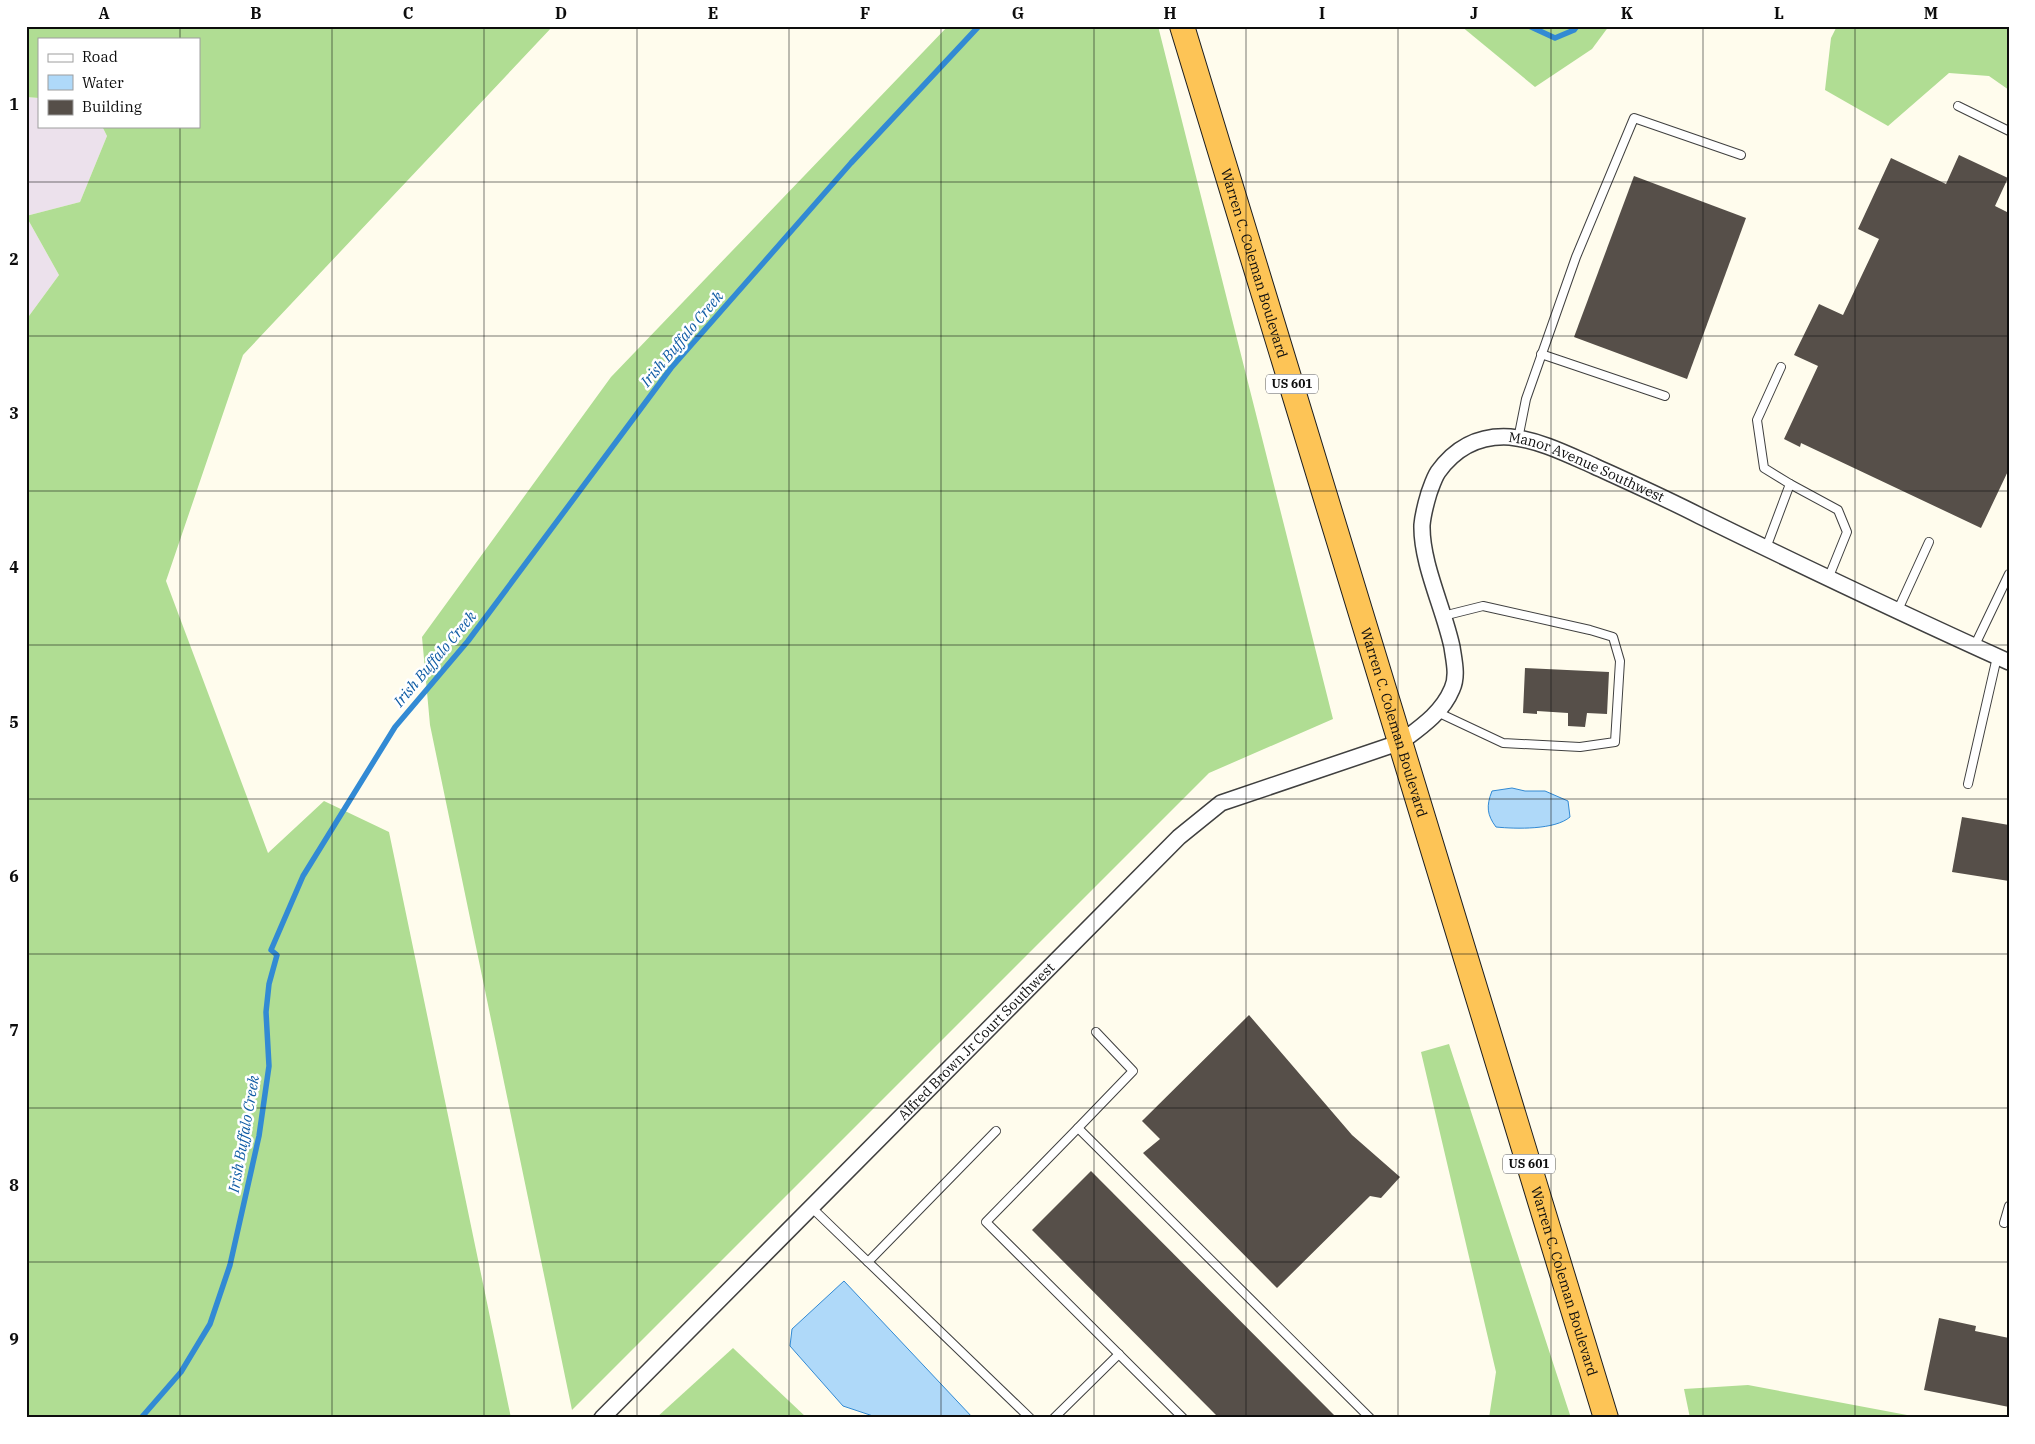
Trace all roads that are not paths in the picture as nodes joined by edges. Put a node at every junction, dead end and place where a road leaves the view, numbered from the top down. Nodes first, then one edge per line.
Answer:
1 (1182, 26) edge
2 (1958, 106) dead end
3 (2009, 131) edge
4 (1741, 155) dead end
5 (1541, 354) junction
6 (1782, 367) dead end
7 (1665, 396) dead end
8 (1518, 438) junction
9 (1790, 484) junction
10 (1929, 542) dead end
11 (1766, 548) junction
12 (2009, 574) edge
13 (1828, 579) junction
14 (1898, 612) junction
15 (1443, 616) junction
16 (1974, 647) junction
17 (2003, 660) edge
18 (1437, 712) junction
19 (1401, 742) junction
20 (1968, 784) dead end
21 (1096, 1032) dead end
22 (1078, 1128) junction
23 (996, 1131) dead end
24 (2009, 1206) edge
25 (811, 1208) junction
26 (2004, 1223) dead end
27 (868, 1262) junction
28 (1119, 1354) junction
29 (602, 1418) edge
30 (1030, 1418) edge
31 (1054, 1418) edge
32 (1183, 1418) edge
33 (1370, 1418) edge
34 (1606, 1418) edge

1 - 19 highway, Warren C. Coleman Boulevard / US 601
2 - 3 lane
4 - 5 lane
5 - 7 lane
5 - 8 lane
6 - 9 lane
8 - 11 street, Manor Avenue Southwest
8 - 15 street, Manor Avenue Southwest
9 - 11 lane
9 - 13 lane
10 - 14 lane
11 - 13 street, Manor Avenue Southwest
12 - 16 lane
13 - 14 street, Manor Avenue Southwest
14 - 16 street, Manor Avenue Southwest
15 - 18 street, Manor Avenue Southwest
15 - 18 lane
16 - 17 street, Manor Avenue Southwest
17 - 20 lane
18 - 19 street, Manor Avenue Southwest
19 - 25 street, Alfred Brown Jr Court Southwest
19 - 34 highway, Warren C. Coleman Boulevard / US 601
21 - 22 lane
22 - 28 lane
22 - 33 lane
23 - 27 lane
24 - 26 lane
25 - 27 lane
25 - 29 street, Alfred Brown Jr Court Southwest
27 - 30 lane
28 - 31 lane
28 - 32 lane

